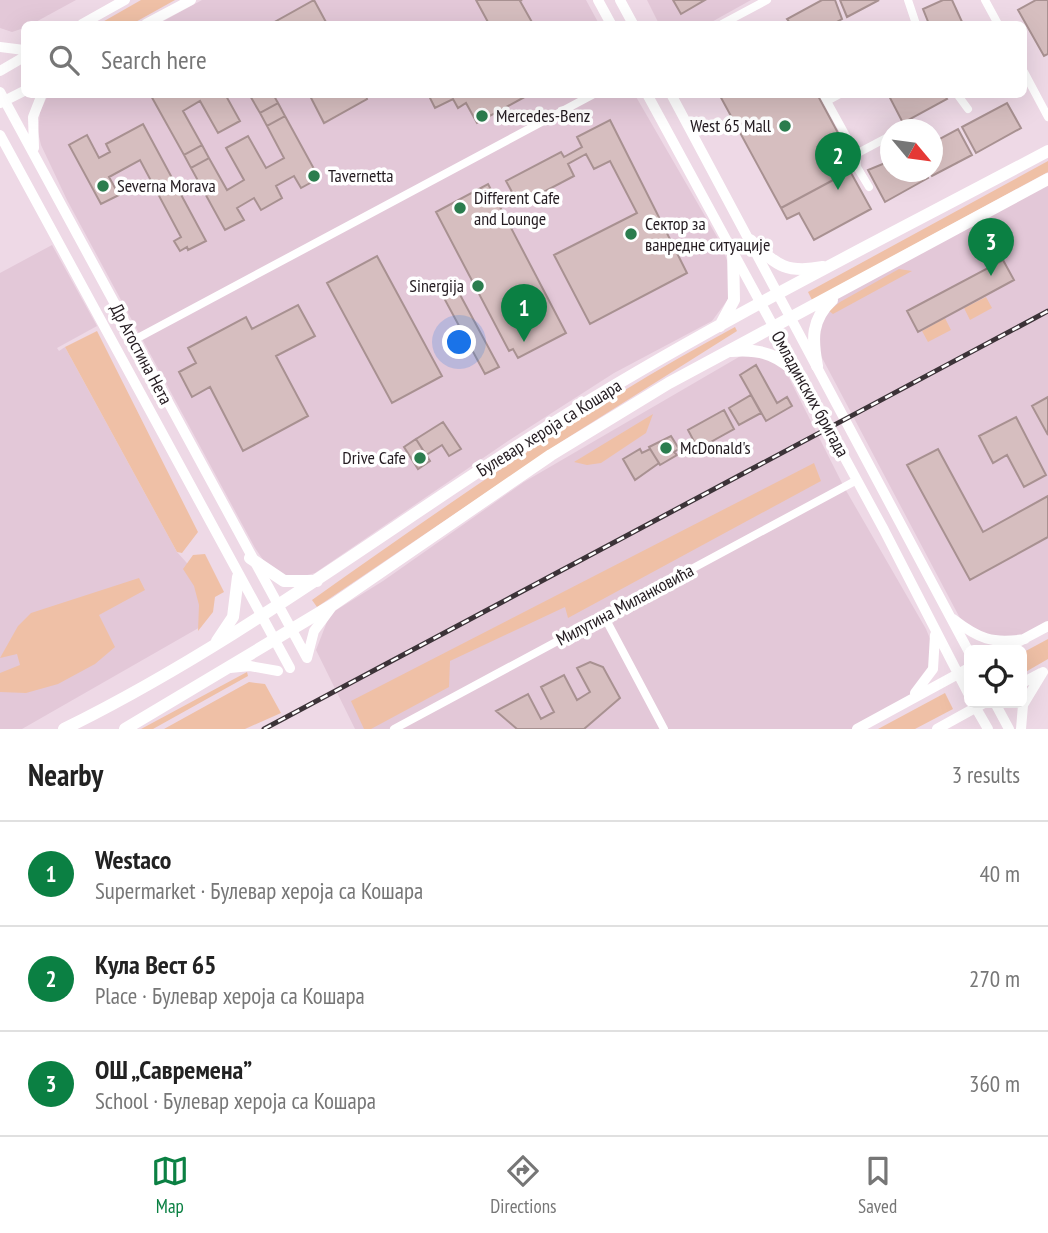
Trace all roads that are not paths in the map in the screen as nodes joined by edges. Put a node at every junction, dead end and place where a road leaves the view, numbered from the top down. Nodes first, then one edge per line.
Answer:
1 (125, 0) edge
2 (191, 0) edge
3 (598, 0) edge
4 (620, 0) edge
5 (767, 0) edge
6 (908, 0) edge
7 (986, 0) edge
8 (87, 21) edge
9 (152, 21) edge
10 (609, 21) edge
11 (631, 21) edge
12 (728, 21) edge
13 (915, 21) edge
14 (996, 21) edge
15 (0, 47) edge
16 (21, 50) edge
17 (21, 59) edge
18 (0, 71) edge
19 (1027, 78) edge
20 (21, 92) edge
21 (40, 98) edge
22 (587, 98) edge
23 (649, 98) edge
24 (673, 98) edge
25 (825, 98) edge
26 (960, 98) edge
27 (2, 99) edge
28 (968, 109) dead end
29 (1048, 117) edge
30 (0, 135) edge
31 (880, 142) edge
32 (1048, 151) edge
33 (0, 153) edge
34 (35, 154) junction
35 (856, 155) junction
36 (17, 166) junction
37 (1048, 179) edge
38 (869, 187) dead end
39 (750, 240) junction
40 (733, 250) junction
41 (837, 264) junction
42 (843, 289) junction
43 (779, 295) junction
44 (761, 304) junction
45 (791, 317) junction
46 (773, 326) junction
47 (719, 327) junction
48 (134, 340) junction
49 (724, 352) junction
50 (817, 366) junction
51 (802, 378) junction
52 (856, 480) junction
53 (250, 558) junction
54 (237, 577) junction
55 (320, 580) junction
56 (334, 604) junction
57 (278, 607) junction
58 (604, 616) junction
59 (951, 617) junction
60 (261, 618) junction
61 (1048, 626) edge
62 (935, 628) junction
63 (291, 630) junction
64 (1025, 639) junction
65 (274, 640) junction
66 (965, 645) edge
67 (1013, 645) edge
68 (212, 647) junction
69 (227, 668) junction
70 (290, 668) dead end
71 (1045, 670) edge
72 (278, 671) dead end
73 (964, 671) edge
74 (958, 674) junction
75 (1027, 679) edge
76 (964, 685) edge
77 (909, 701) junction
78 (971, 708) edge
79 (980, 708) edge
80 (998, 708) edge
81 (64, 729) edge
82 (125, 729) edge
83 (394, 729) edge
84 (664, 729) edge
85 (857, 729) edge
86 (937, 729) edge
87 (988, 729) edge
88 (1009, 729) edge
89 (1021, 729) edge

1 - 8 street
2 - 9 street
3 - 10 street
4 - 11 street
5 - 12 street
6 - 13 street
7 - 14 street
15 - 16 street
17 - 18 street
19 - 29 street
20 - 27 street
21 - 34 street
22 - 48 street
23 - 40 street, Омладинских бригада
24 - 39 street, Омладинских бригада
25 - 35 street
26 - 28 street
27 - 34 street, Др Агостина Нета
30 - 36 street, Др Агостина Нета
31 - 35 street
32 - 41 main road, Булевар хероја са Кошара
33 - 36 street
34 - 48 street, Др Агостина Нета
35 - 38 street
36 - 54 street, Др Агостина Нета
37 - 42 main road, Булевар хероја са Кошара
39 - 41 main road
39 - 43 street, Омладинских бригада
40 - 44 street, Омладинских бригада
40 - 47 main road
41 - 43 main road, Булевар хероја са Кошара
42 - 45 main road, Булевар хероја са Кошара
42 - 50 main road
43 - 44 main road, Булевар хероја са Кошара
43 - 45 street, Омладинских бригада
44 - 46 street, Омладинских бригада
44 - 47 main road, Булевар хероја са Кошара
45 - 46 main road, Булевар хероја са Кошара
45 - 50 street, Омладинских бригада
46 - 49 main road, Булевар хероја са Кошара
46 - 51 street, Омладинских бригада
47 - 55 main road, Булевар хероја са Кошара
48 - 53 street, Др Агостина Нета
49 - 51 main road
49 - 56 main road, Булевар хероја са Кошара
50 - 59 street, Омладинских бригада
51 - 52 street, Омладинских бригада
52 - 58 street, Милутина Миланковића
52 - 62 street, Омладинских бригада
53 - 55 main road
53 - 57 street, Др Агостина Нета
54 - 60 street, Др Агостина Нета
54 - 68 main road
55 - 57 main road, Булевар хероја са Кошара
56 - 63 main road, Булевар хероја са Кошара
56 - 63 street, Др Агостина Нета
57 - 60 main road, Булевар хероја са Кошара
57 - 63 street, Др Агостина Нета
58 - 83 street, Милутина Миланковића
58 - 84 street
59 - 64 street
59 - 66 street, Омладинских бригада
60 - 65 street, Др Агостина Нета
60 - 68 main road, Булевар хероја са Кошара
61 - 64 street
62 - 74 street, Омладинских бригада
62 - 77 street
63 - 65 main road, Булевар хероја са Кошара
64 - 67 street
65 - 69 main road, Булевар хероја са Кошара
65 - 70 street, Др Агостина Нета
68 - 81 main road, Булевар хероја са Кошара
69 - 72 street
69 - 82 main road, Булевар хероја са Кошара
71 - 75 street
71 - 89 street
73 - 74 street
74 - 76 street, Омладинских бригада
74 - 77 street
77 - 85 street
78 - 86 street
79 - 87 street
80 - 88 street

